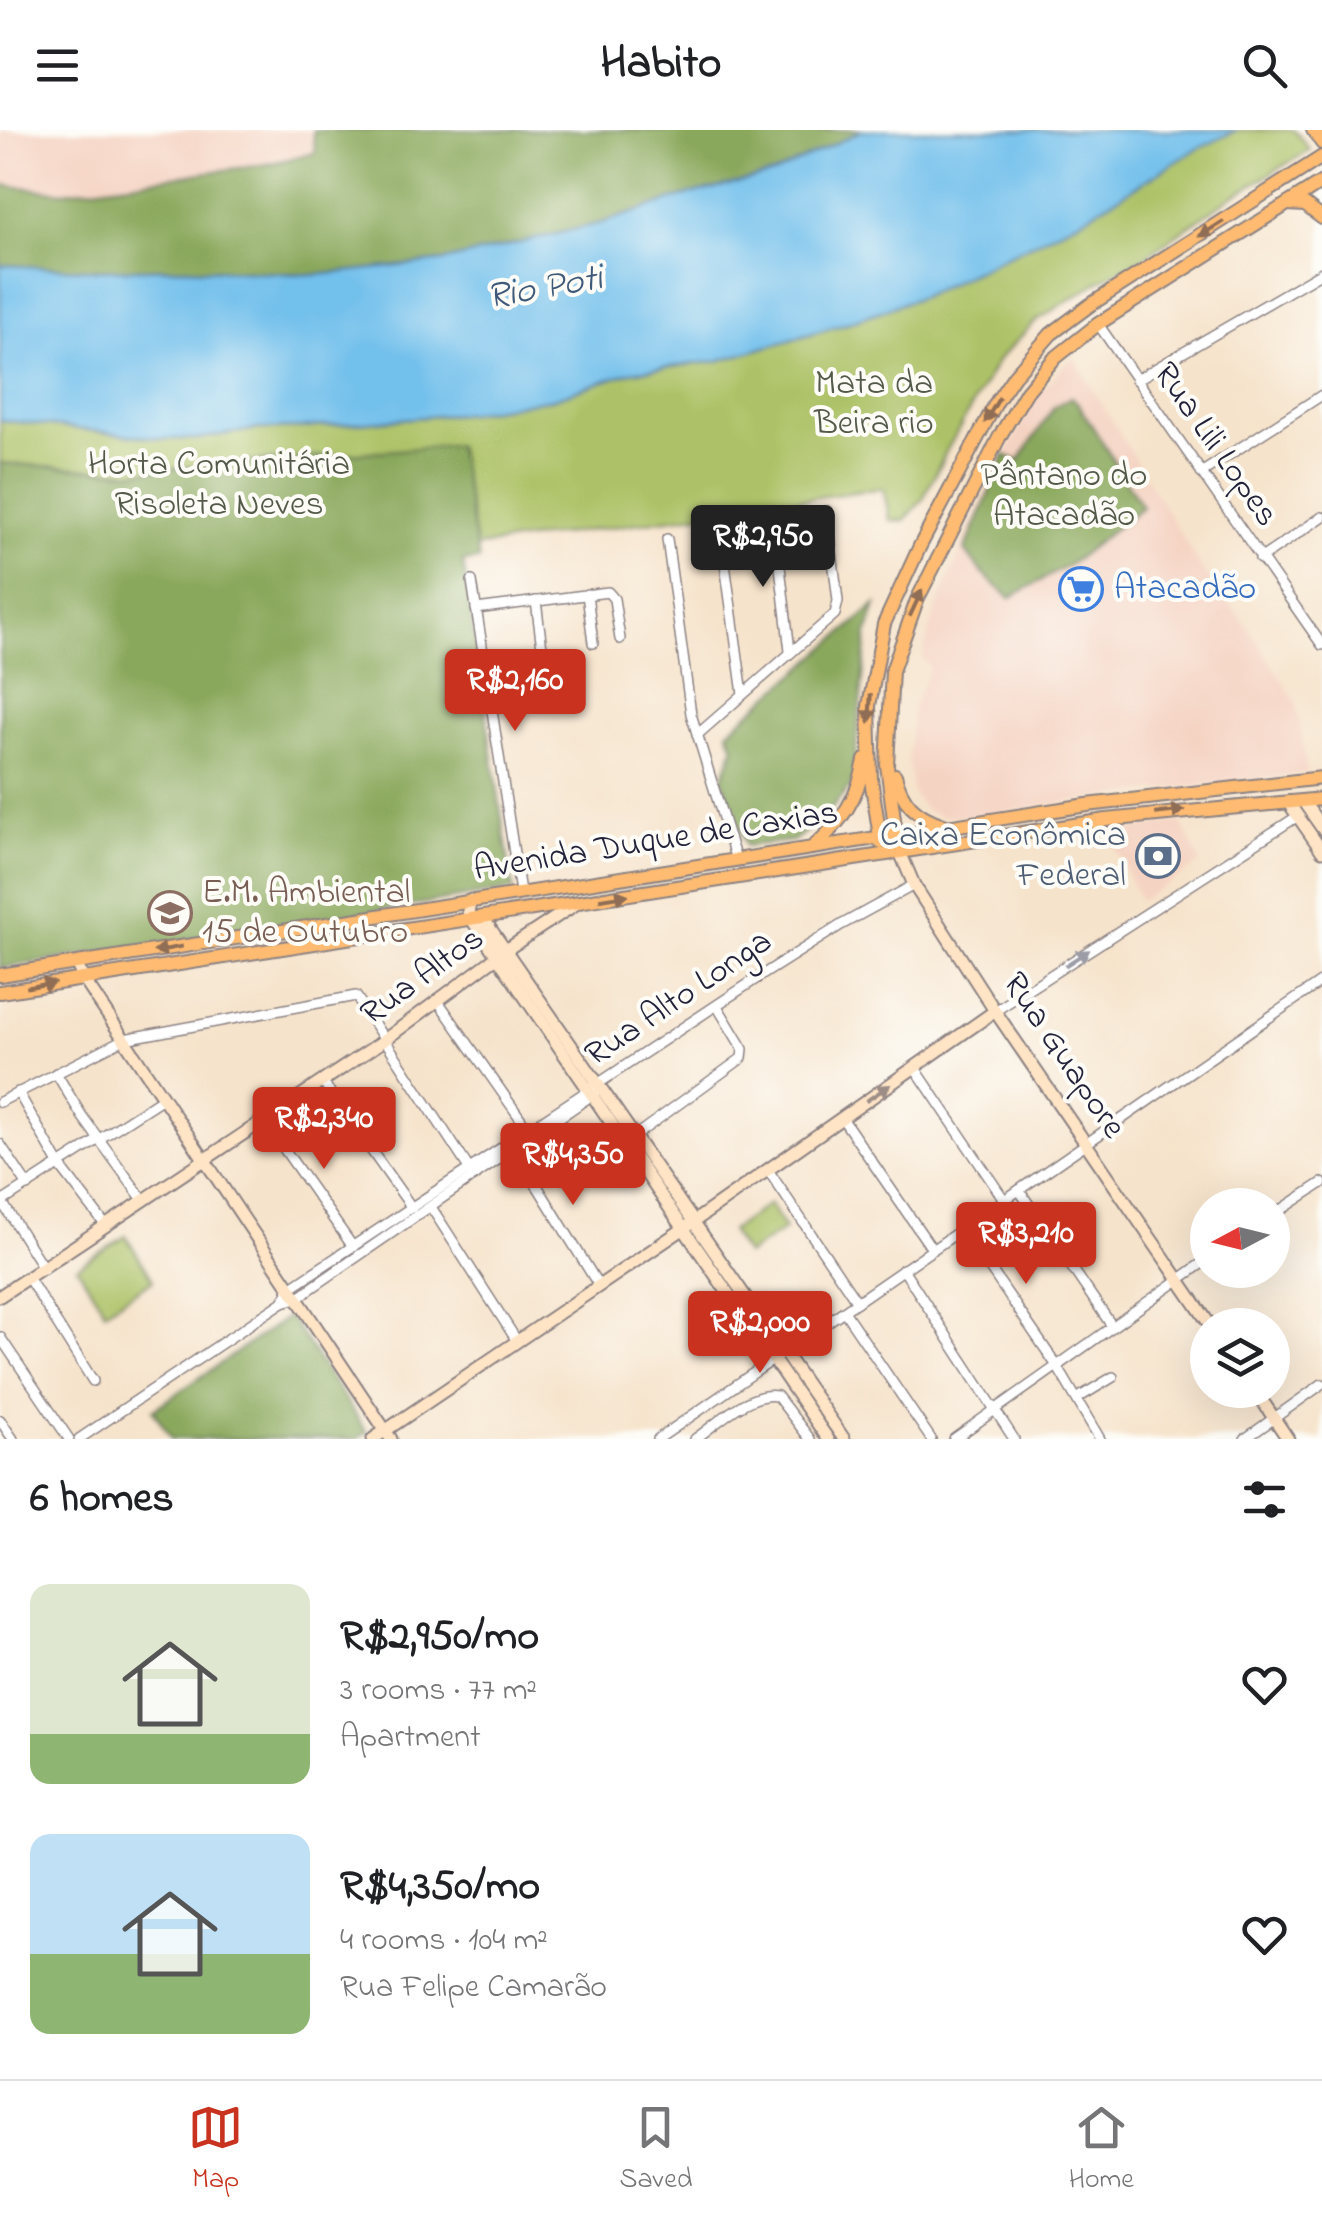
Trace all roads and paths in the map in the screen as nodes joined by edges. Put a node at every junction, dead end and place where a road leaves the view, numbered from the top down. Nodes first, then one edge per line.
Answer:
1 (1313, 130) edge
2 (1322, 143) edge
3 (1322, 157) edge
4 (1322, 182) edge
5 (1288, 204) junction
6 (1242, 210) junction
7 (1322, 218) edge
8 (1251, 226) junction
9 (1322, 272) edge
10 (1098, 324) junction
11 (1136, 380) junction
12 (1322, 395) edge
13 (1201, 473) junction
14 (827, 511) dead end
15 (1322, 517) edge
16 (775, 525) dead end
17 (721, 534) dead end
18 (668, 539) dead end
19 (1260, 559) junction
20 (472, 581) dead end
21 (587, 594) junction
22 (536, 601) junction
23 (476, 609) junction
24 (620, 639) dead end
25 (593, 642) dead end
26 (1321, 643) edge
27 (542, 648) dead end
28 (790, 651) junction
29 (743, 694) junction
30 (697, 734) junction
31 (886, 742) junction
32 (869, 743) junction
33 (1322, 778) edge
34 (1322, 799) edge
35 (1296, 801) junction
36 (1298, 816) junction
37 (951, 827) junction
38 (1322, 828) edge
39 (895, 835) junction
40 (878, 838) junction
41 (812, 848) junction
42 (1322, 851) edge
43 (893, 853) junction
44 (736, 860) junction
45 (914, 885) junction
46 (520, 892) junction
47 (472, 900) junction
48 (579, 902) junction
49 (478, 919) junction
50 (502, 954) junction
51 (80, 971) junction
52 (0, 976) edge
53 (1322, 981) edge
54 (0, 992) edge
55 (438, 1001) junction
56 (718, 1006) junction
57 (995, 1011) junction
58 (124, 1040) junction
59 (384, 1041) junction
60 (916, 1068) junction
61 (56, 1073) junction
62 (322, 1081) junction
63 (601, 1084) junction
64 (18, 1092) junction
65 (590, 1095) junction
66 (163, 1098) junction
67 (0, 1102) edge
68 (842, 1118) junction
69 (263, 1119) junction
70 (531, 1134) junction
71 (636, 1135) junction
72 (99, 1141) junction
73 (1087, 1142) junction
74 (0, 1144) edge
75 (514, 1150) junction
76 (204, 1159) junction
77 (60, 1166) junction
78 (470, 1170) junction
79 (768, 1170) junction
80 (1322, 1183) edge
81 (28, 1186) junction
82 (1019, 1190) junction
83 (144, 1201) junction
84 (1005, 1201) junction
85 (1, 1202) edge
86 (1290, 1204) edge
87 (431, 1207) junction
88 (412, 1208) junction
89 (695, 1221) junction
90 (106, 1226) junction
91 (684, 1229) junction
92 (963, 1229) junction
93 (353, 1247) junction
94 (932, 1249) junction
95 (44, 1269) junction
96 (903, 1269) junction
97 (1190, 1271) edge
98 (29, 1279) junction
99 (1178, 1279) junction
100 (599, 1286) junction
101 (293, 1293) junction
102 (0, 1296) edge
103 (856, 1302) junction
104 (1198, 1308) edge
105 (844, 1311) junction
106 (1112, 1326) junction
107 (0, 1338) edge
108 (517, 1341) junction
109 (784, 1351) junction
110 (772, 1360) junction
111 (1057, 1366) junction
112 (1113, 1377) dead end
113 (93, 1381) dead end
114 (1322, 1384) edge
115 (1078, 1398) junction
116 (1267, 1408) edge
117 (995, 1410) junction
118 (1274, 1418) junction
119 (0, 1420) edge
120 (388, 1435) edge
121 (13, 1439) edge
122 (69, 1439) edge
123 (79, 1439) edge
124 (373, 1439) edge
125 (658, 1439) edge
126 (695, 1439) edge
127 (810, 1439) edge
128 (828, 1439) edge
129 (844, 1439) edge
130 (931, 1439) edge
131 (954, 1439) edge
132 (1014, 1439) edge
133 (1100, 1439) edge
134 (1245, 1439) edge
135 (1288, 1439) edge

1 - 2 main road
3 - 6 main road
4 - 5 main road
5 - 7 main road
5 - 8 main road
6 - 8 main road
6 -> 32 main road
8 - 10 main road
9 - 11 street
10 - 11 street, Rua Lili Lopes
31 -> 10 main road
11 - 13 street, Rua Lili Lopes
12 - 13 street
13 - 19 street, Rua Lili Lopes
14 - 28 street
15 - 19 street
16 - 28 street
17 - 29 street
18 - 30 street
19 - 26 street, Rua Lili Lopes
20 - 23 street
21 - 22 street
21 - 24 street
21 - 25 street
22 - 23 street
22 - 27 street
23 - 46 street
28 - 29 street
29 - 30 street
30 - 44 street
31 - 37 main road
31 - 39 main road
32 - 40 main road
32 - 41 main road
33 - 37 main road, Avenida Duque de Caxias
34 - 35 main road, Avenida Duque de Caxias
35 - 36 street
35 - 38 street
43 -> 35 main road, Avenida Duque de Caxias
36 - 42 street
57 -> 36 street
37 - 39 main road, Avenida Duque de Caxias
39 - 40 main road, Avenida Duque de Caxias
39 - 43 main road
40 - 41 main road, Avenida Duque de Caxias
40 - 43 main road
41 - 44 main road, Avenida Duque de Caxias
43 - 45 street, Rua Guapore
48 -> 43 main road, Avenida Duque de Caxias
44 - 46 main road, Avenida Duque de Caxias
45 - 56 street, Rua Alto Longa
45 - 57 street, Rua Guapore
46 - 47 main road, Avenida Duque de Caxias
47 - 49 street
47 -> 51 main road, Avenida Duque de Caxias
48 - 49 main road, Avenida Duque de Caxias
48 - 50 street, Rua Altos
49 - 50 street
49 - 51 main road, Avenida Duque de Caxias
50 - 55 street, Rua Altos
50 - 63 street
50 - 65 street
51 - 52 main road, Avenida Duque de Caxias
54 -> 51 main road, Avenida Duque de Caxias
51 - 58 street
53 - 73 street
55 - 59 street, Rua Altos
55 - 70 street
56 - 63 street, Rua Alto Longa
56 - 71 street
57 - 60 street
57 - 73 street, Rua Guapore
58 - 59 street
58 - 61 street
58 - 66 street
59 - 62 street, Rua Altos
59 - 78 street
68 -> 60 street
60 - 84 street
61 - 64 street
61 - 72 street
62 - 69 street, Rua Altos
62 - 88 street
63 - 65 street
63 - 71 street
64 - 67 street
64 - 77 street
65 - 70 street, Rua Alto Longa
65 - 91 street
66 - 72 street
66 - 76 street
68 - 79 street
68 - 94 street
69 - 76 street, Rua Altos
69 - 93 street
70 - 75 street, Rua Alto Longa
70 - 78 street, Rua Alto Longa
71 - 89 street
72 - 77 street
72 - 83 street
73 - 82 street
73 - 99 street, Rua Guapore
74 - 81 street
75 - 87 street, Rua Alto Longa
75 - 100 street
76 - 83 street, Rua Altos
76 - 101 street
77 - 81 street
77 - 90 street
78 - 88 street, Rua Alto Longa
79 - 89 street
79 - 103 street
80 - 86 street
81 - 85 street
82 - 84 street
82 - 106 street
83 - 90 street, Rua Altos
84 - 92 street
85 - 95 street
87 - 101 street, Rua Alto Longa
87 - 108 street
88 - 93 street, Rua Alto Longa
89 - 91 street
89 - 109 street
90 - 95 street, Rua Altos
91 - 100 street
91 - 110 street
92 - 94 street
92 - 111 street
93 - 101 street, Rua Alto Longa
94 - 96 street
95 - 98 street, Rua Altos
96 - 103 street
96 - 117 street
97 - 99 street
98 - 102 street, Rua Altos
98 - 113 street
99 - 104 street, Rua Guapore
99 - 106 street
100 - 108 street
101 - 120 street
101 - 123 street, Rua Alto Longa
103 - 105 street
105 - 109 street
105 - 130 street
106 - 111 street
107 - 122 street
108 - 120 street
109 - 110 street
109 - 129 street
110 - 125 street
110 - 128 street
111 - 115 street
111 - 117 street
112 - 115 street
114 - 118 street
115 - 133 street
116 - 118 street
117 - 131 street
117 - 132 street
118 - 134 street
118 - 135 street
119 - 121 street
120 - 124 street
126 - 127 street

